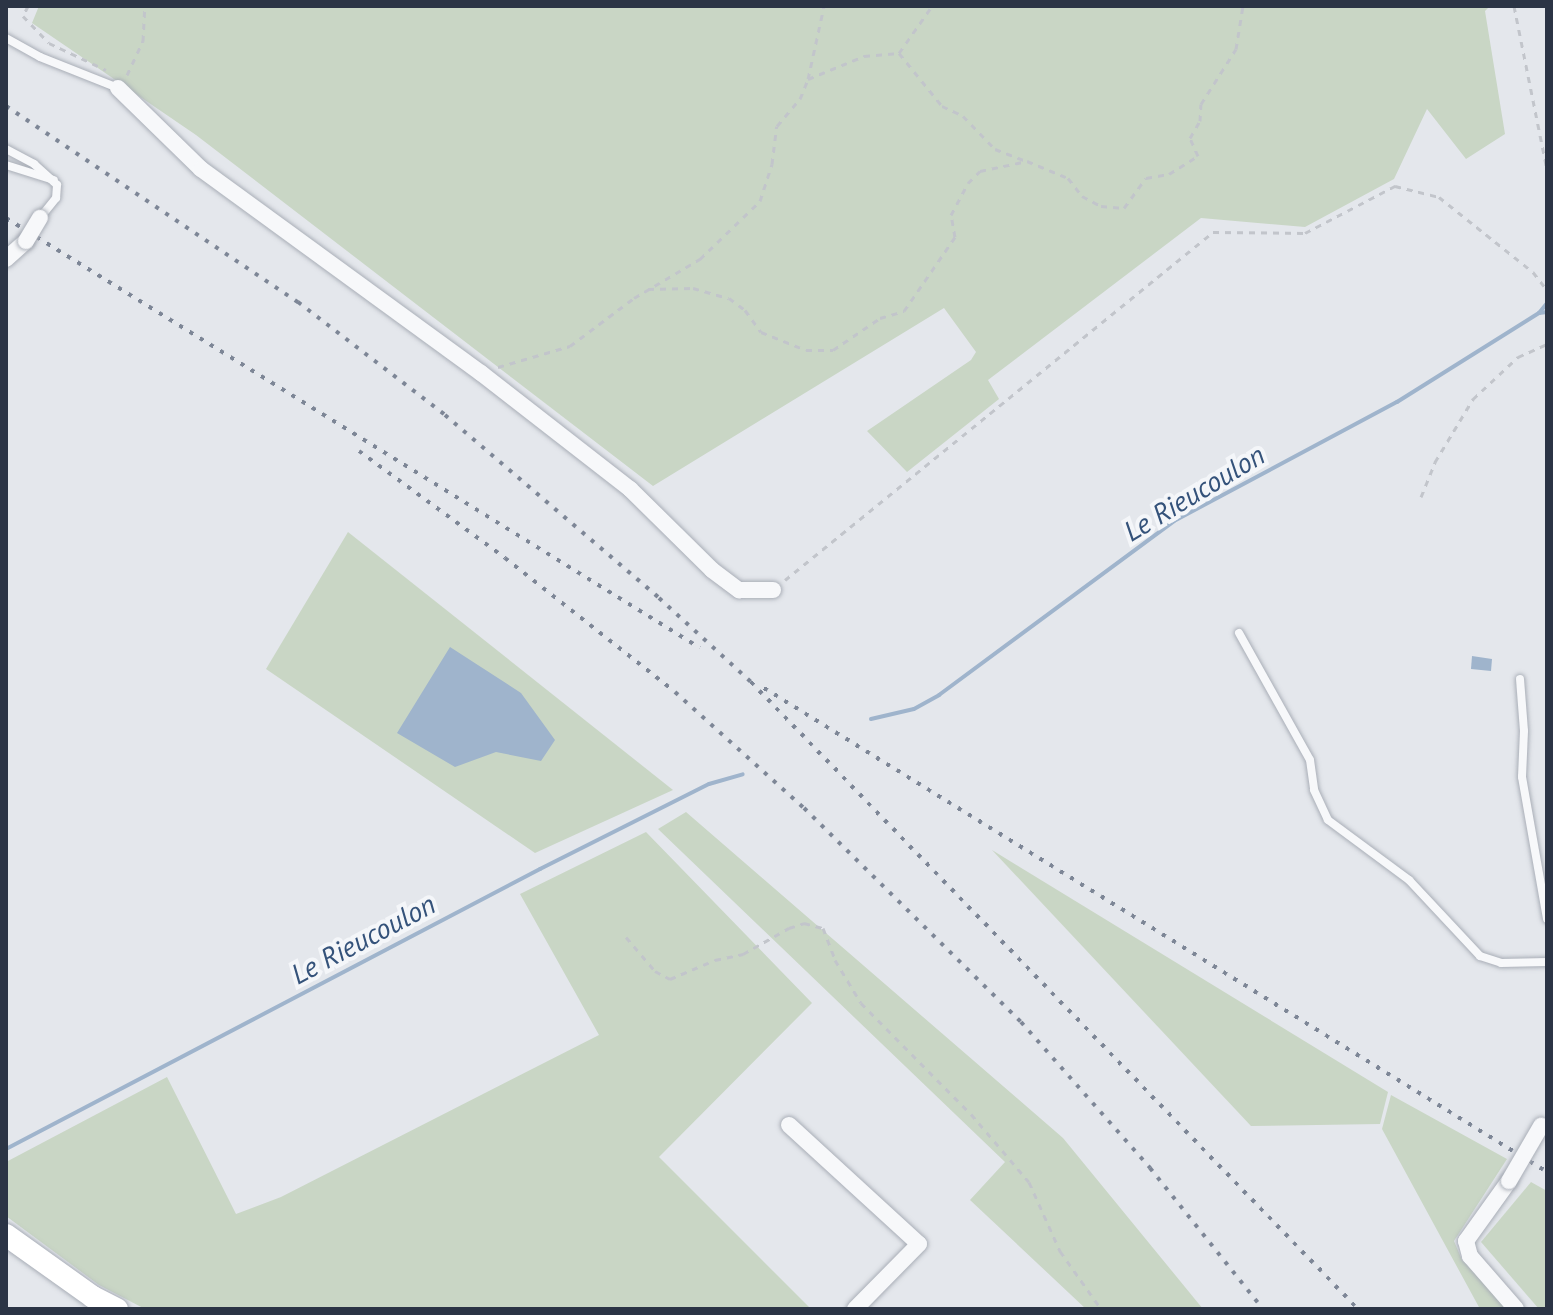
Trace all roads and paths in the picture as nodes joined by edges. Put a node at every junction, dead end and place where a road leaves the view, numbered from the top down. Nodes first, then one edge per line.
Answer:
1 (28, 6) edge
2 (145, 6) edge
3 (824, 6) edge
4 (932, 6) edge
5 (1243, 6) edge
6 (1514, 6) edge
7 (6, 38) edge
8 (899, 53) junction
9 (808, 79) junction
10 (121, 84) junction
11 (6, 149) edge
12 (1027, 161) junction
13 (6, 165) edge
14 (1547, 170) edge
15 (55, 181) junction
16 (40, 218) joint
17 (6, 259) edge
18 (648, 289) junction
19 (1547, 290) edge
20 (1547, 344) edge
21 (481, 373) junction
22 (1421, 497) dead end
23 (773, 590) joint
24 (1239, 633) dead end
25 (1520, 679) dead end
26 (1547, 919) edge
27 (626, 937) dead end
28 (1547, 962) edge
29 (1544, 1124) edge
30 (789, 1125) dead end
31 (6, 1235) edge
32 (117, 1309) edge
33 (855, 1309) edge
34 (1005, 1309) edge
35 (1017, 1309) edge
36 (1101, 1309) edge
37 (1516, 1309) edge

1 - 10 path
2 - 10 path
3 - 9 path
4 - 8 path
5 - 12 path
6 - 14 path
7 - 10 lane
8 - 9 path
8 - 12 path
9 - 18 path
10 - 21 street
11 - 15 lane
12 - 18 path
13 - 15 lane
15 - 16 lane
16 - 17 street, bridge
18 - 21 path
19 - 23 path
20 - 22 path
21 - 23 street
24 - 28 lane
25 - 26 lane
27 - 36 path
29 - 37 street, bridge
30 - 33 street
31 - 32 street
34 - 35 path

